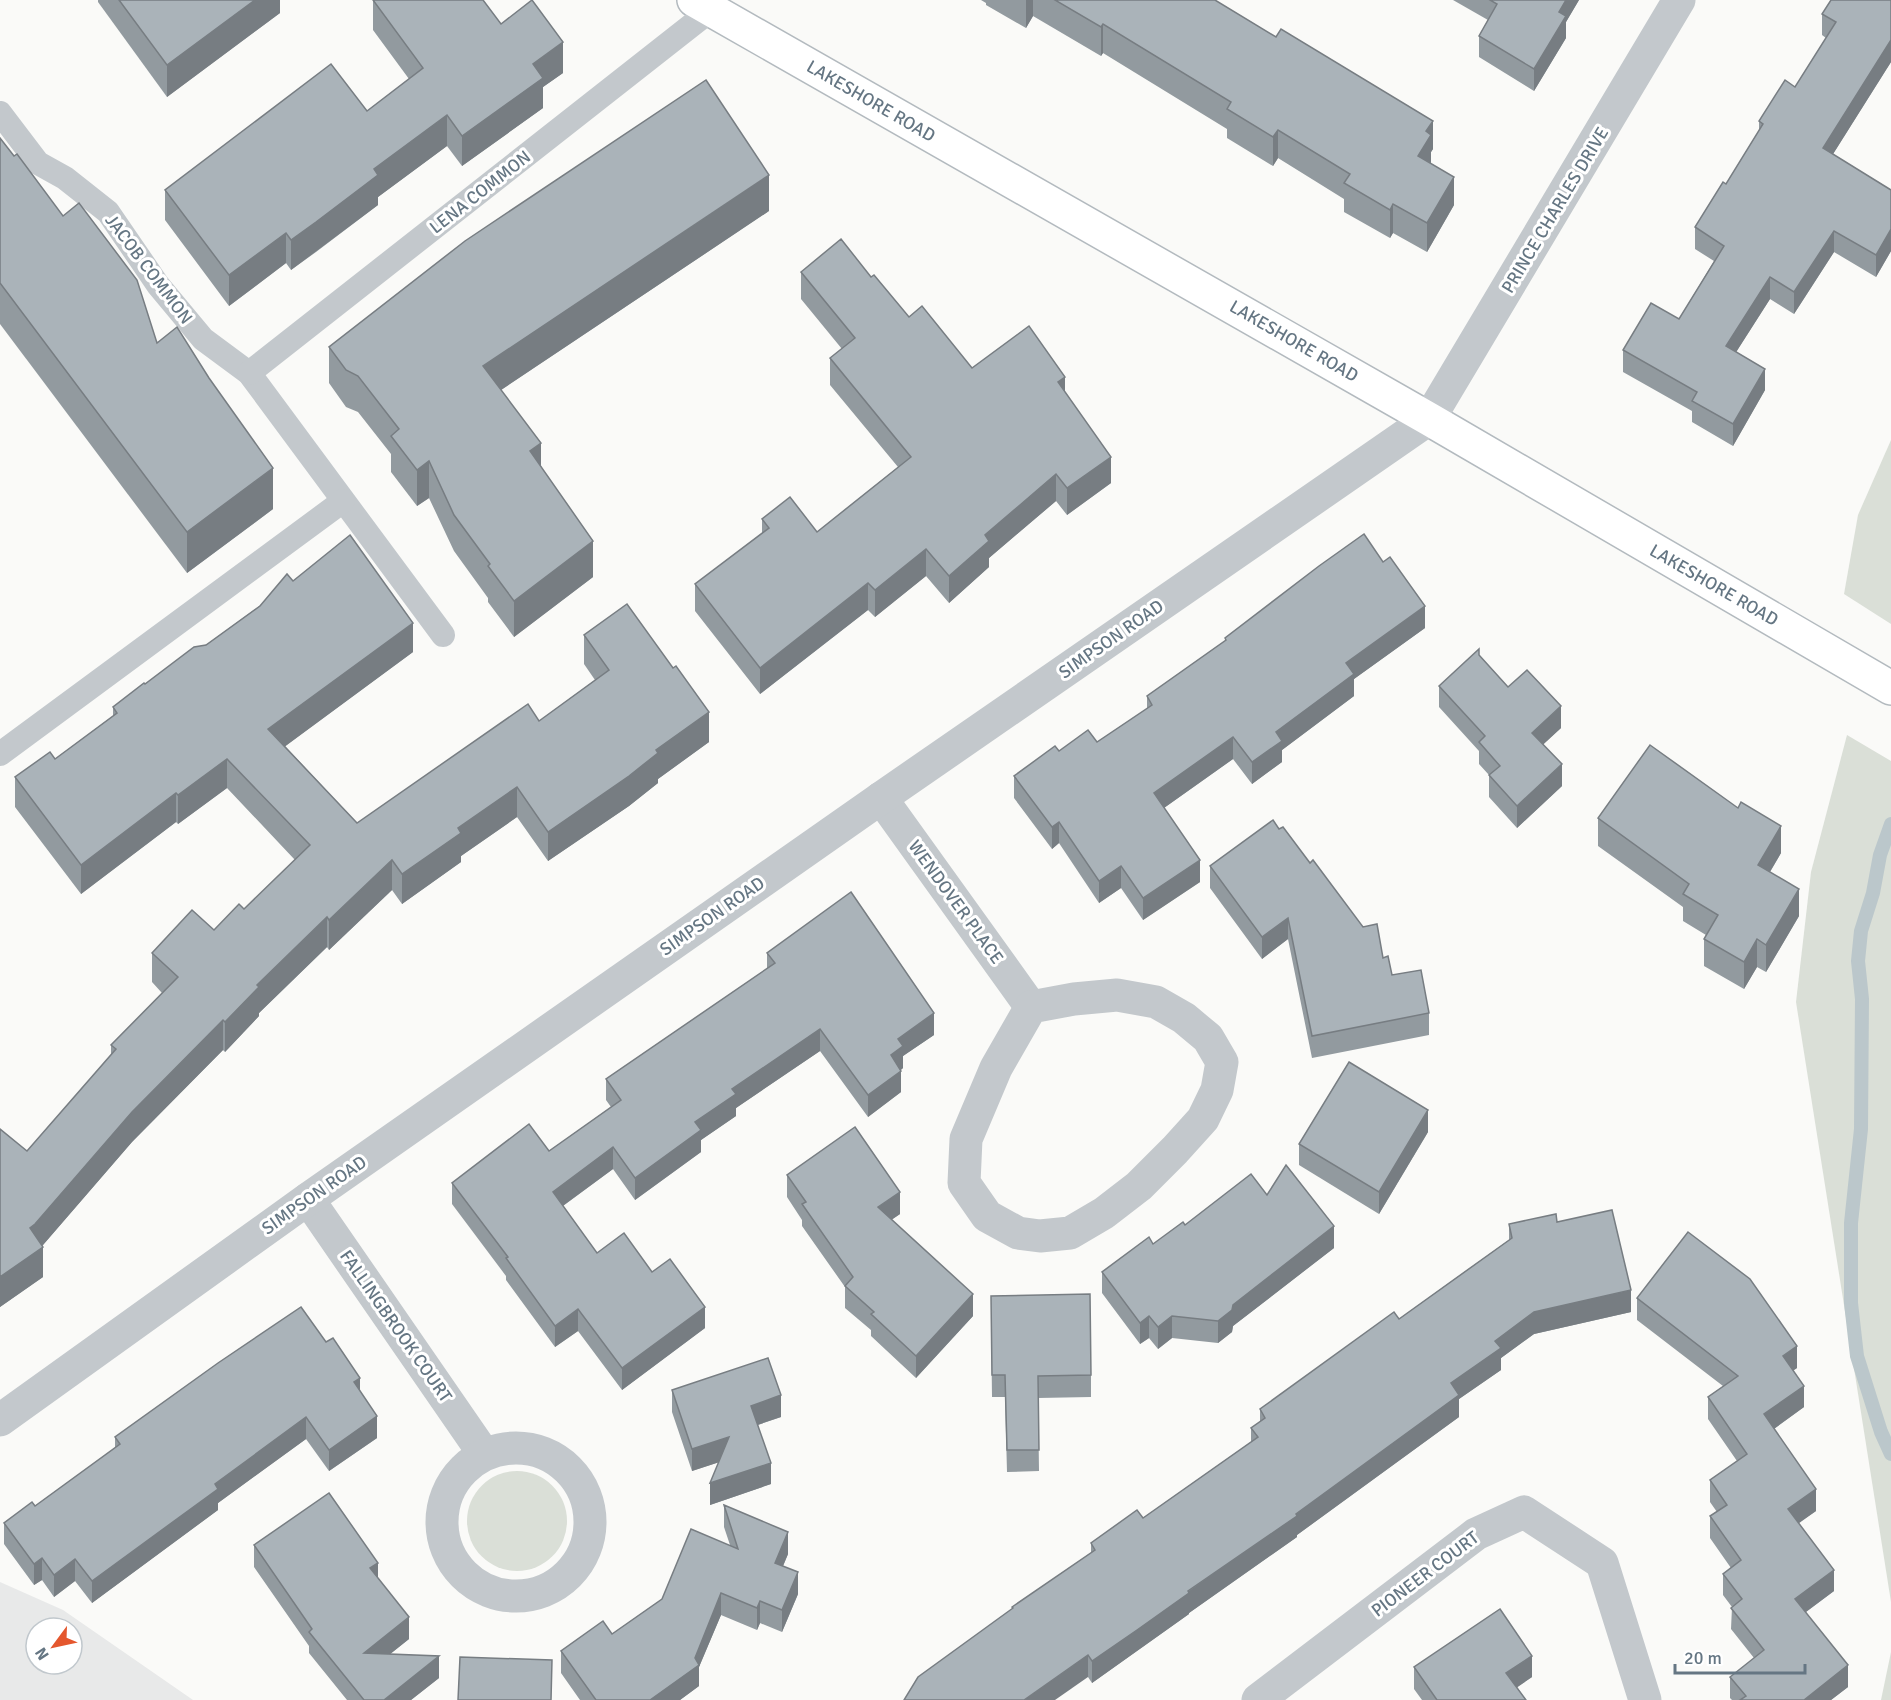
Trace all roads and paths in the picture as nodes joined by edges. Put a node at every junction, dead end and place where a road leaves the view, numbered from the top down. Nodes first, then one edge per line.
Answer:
1 (1679, 0) edge
2 (702, 5) edge
3 (0, 113) edge
4 (249, 373) junction
5 (1429, 419) junction
6 (344, 501) junction
7 (443, 635) dead end
8 (1891, 688) edge
9 (0, 754) edge
10 (881, 798) junction
11 (1031, 1007) junction
12 (308, 1199) junction
13 (0, 1420) edge
14 (484, 1454) junction
15 (1258, 1700) edge
16 (1645, 1700) edge

1 - 5 street, PRINCE CHARLES DRIVE
2 - 4 lane, LENA COMMON
2 - 5 main road, LAKESHORE ROAD
3 - 4 lane, JACOB COMMON
4 - 6 lane, JACOB COMMON
5 - 8 main road, LAKESHORE ROAD
5 - 10 street, SIMPSON ROAD
6 - 7 lane, JACOB COMMON
6 - 9 lane
10 - 11 street, WENDOVER PLACE
10 - 12 street, SIMPSON ROAD
11 - 11 street
12 - 13 street, SIMPSON ROAD
12 - 14 street, FALLINGBROOK COURT
14 - 14 street
15 - 16 street, PIONEER COURT

